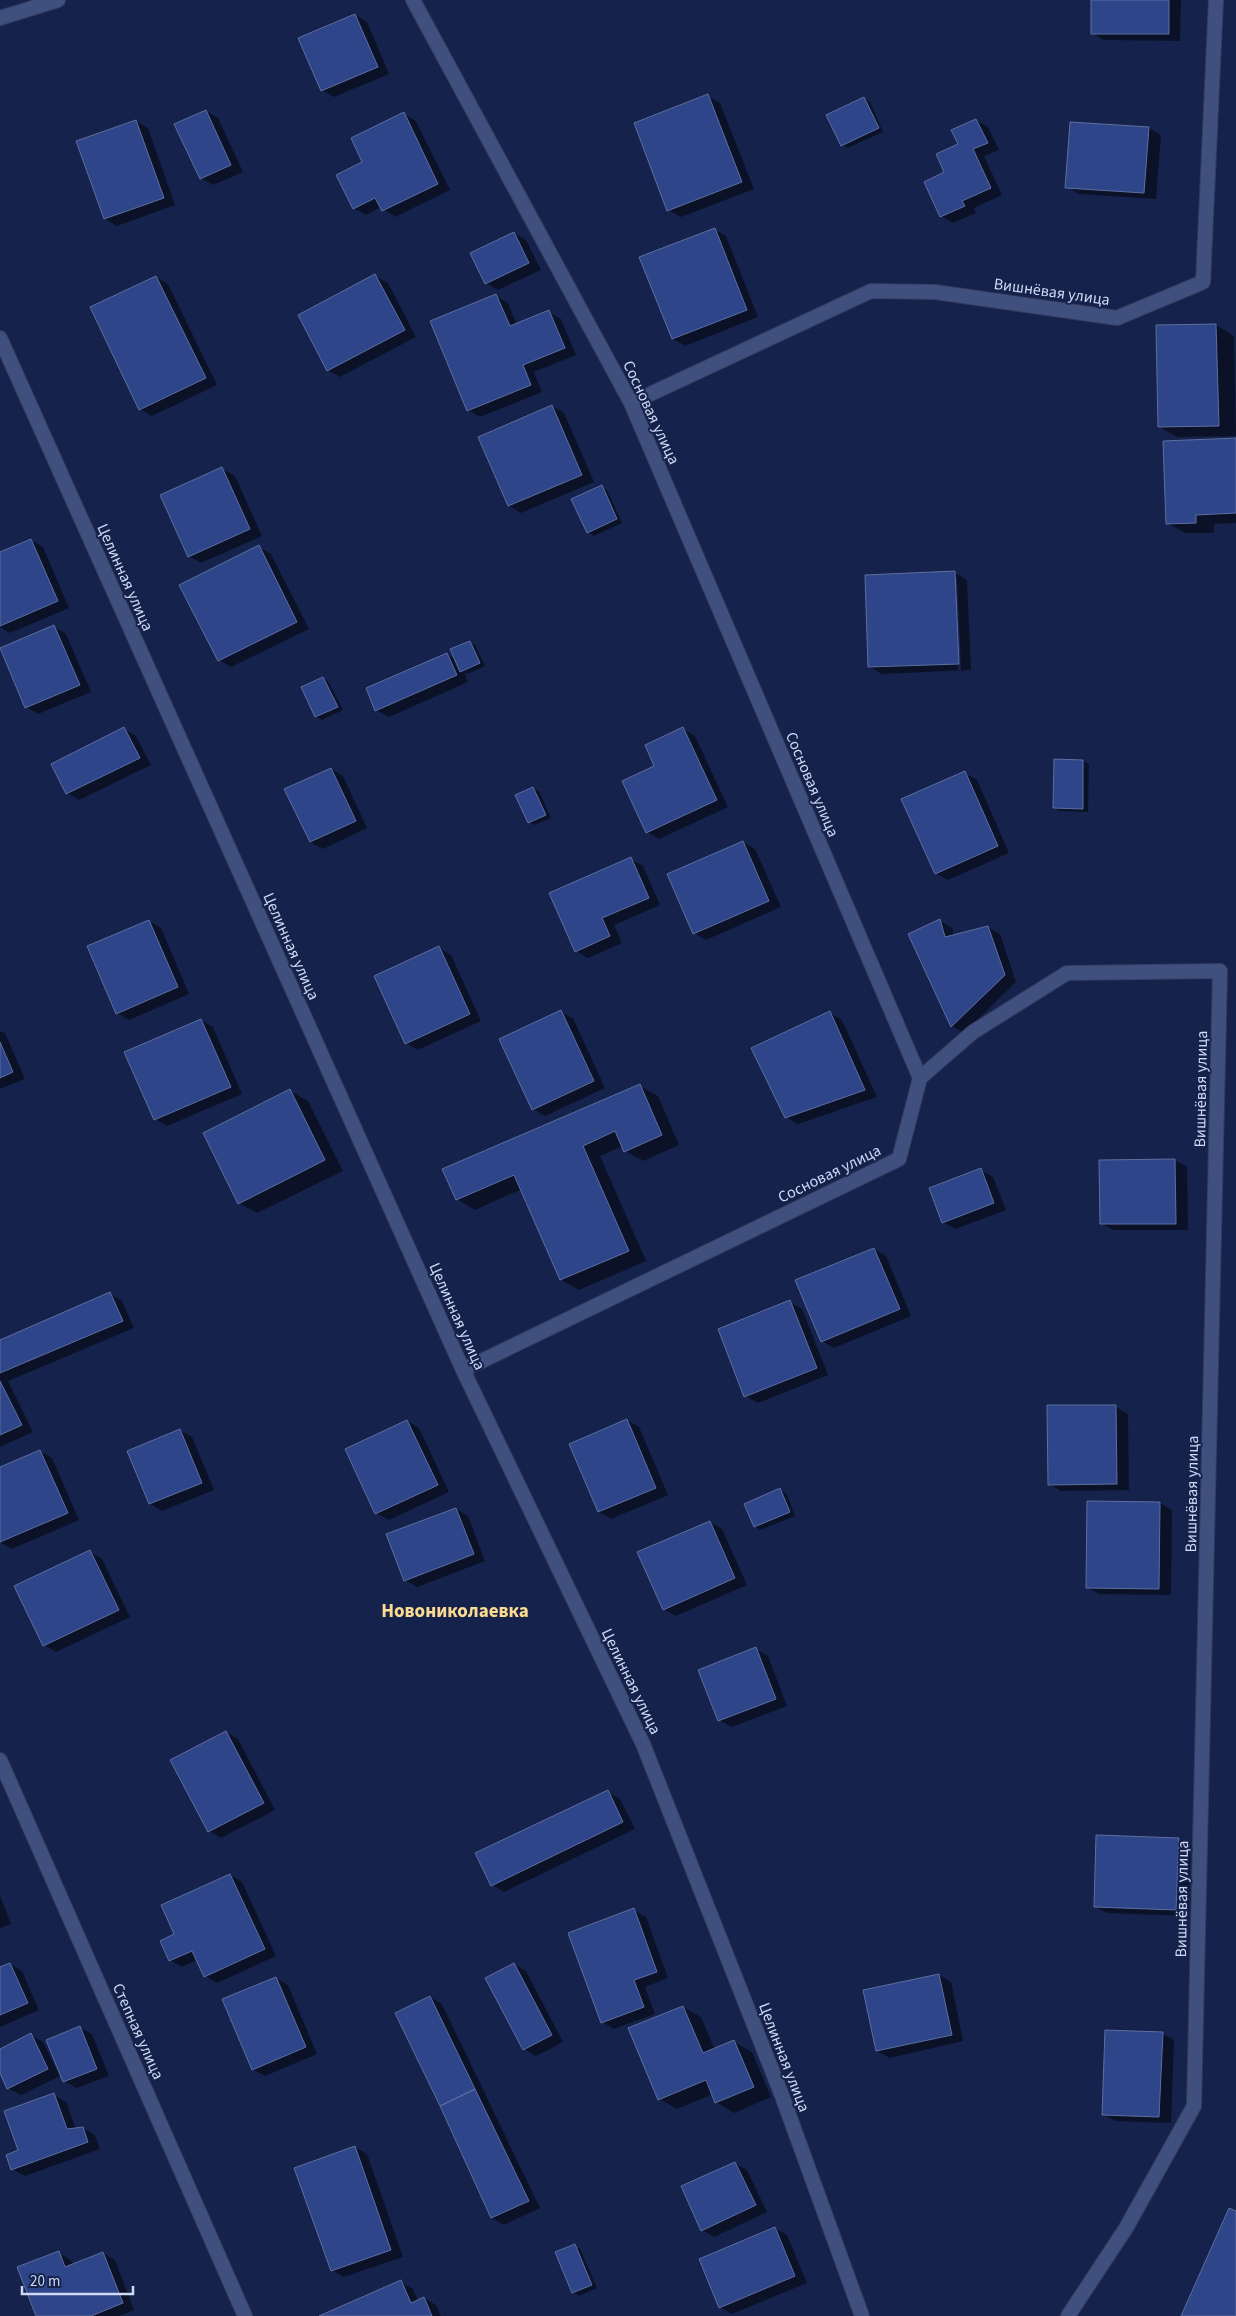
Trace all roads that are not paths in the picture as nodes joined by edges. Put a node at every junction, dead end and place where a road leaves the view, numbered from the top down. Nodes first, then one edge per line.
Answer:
1 (58, 0) edge
2 (413, 0) edge
3 (1216, 0) edge
4 (0, 18) edge
5 (0, 338) edge
6 (631, 402) junction
7 (920, 1078) junction
8 (462, 1370) junction
9 (0, 1760) edge
10 (245, 2316) edge
11 (862, 2316) edge
12 (1068, 2316) edge

1 - 4 street
2 - 6 street, Сосновая улица
3 - 6 street, Вишнёвая улица
5 - 8 street, Целинная улица
6 - 7 street, Сосновая улица
7 - 8 street, Сосновая улица
7 - 12 street, Вишнёвая улица
8 - 11 street, Целинная улица
9 - 10 street, Степная улица

